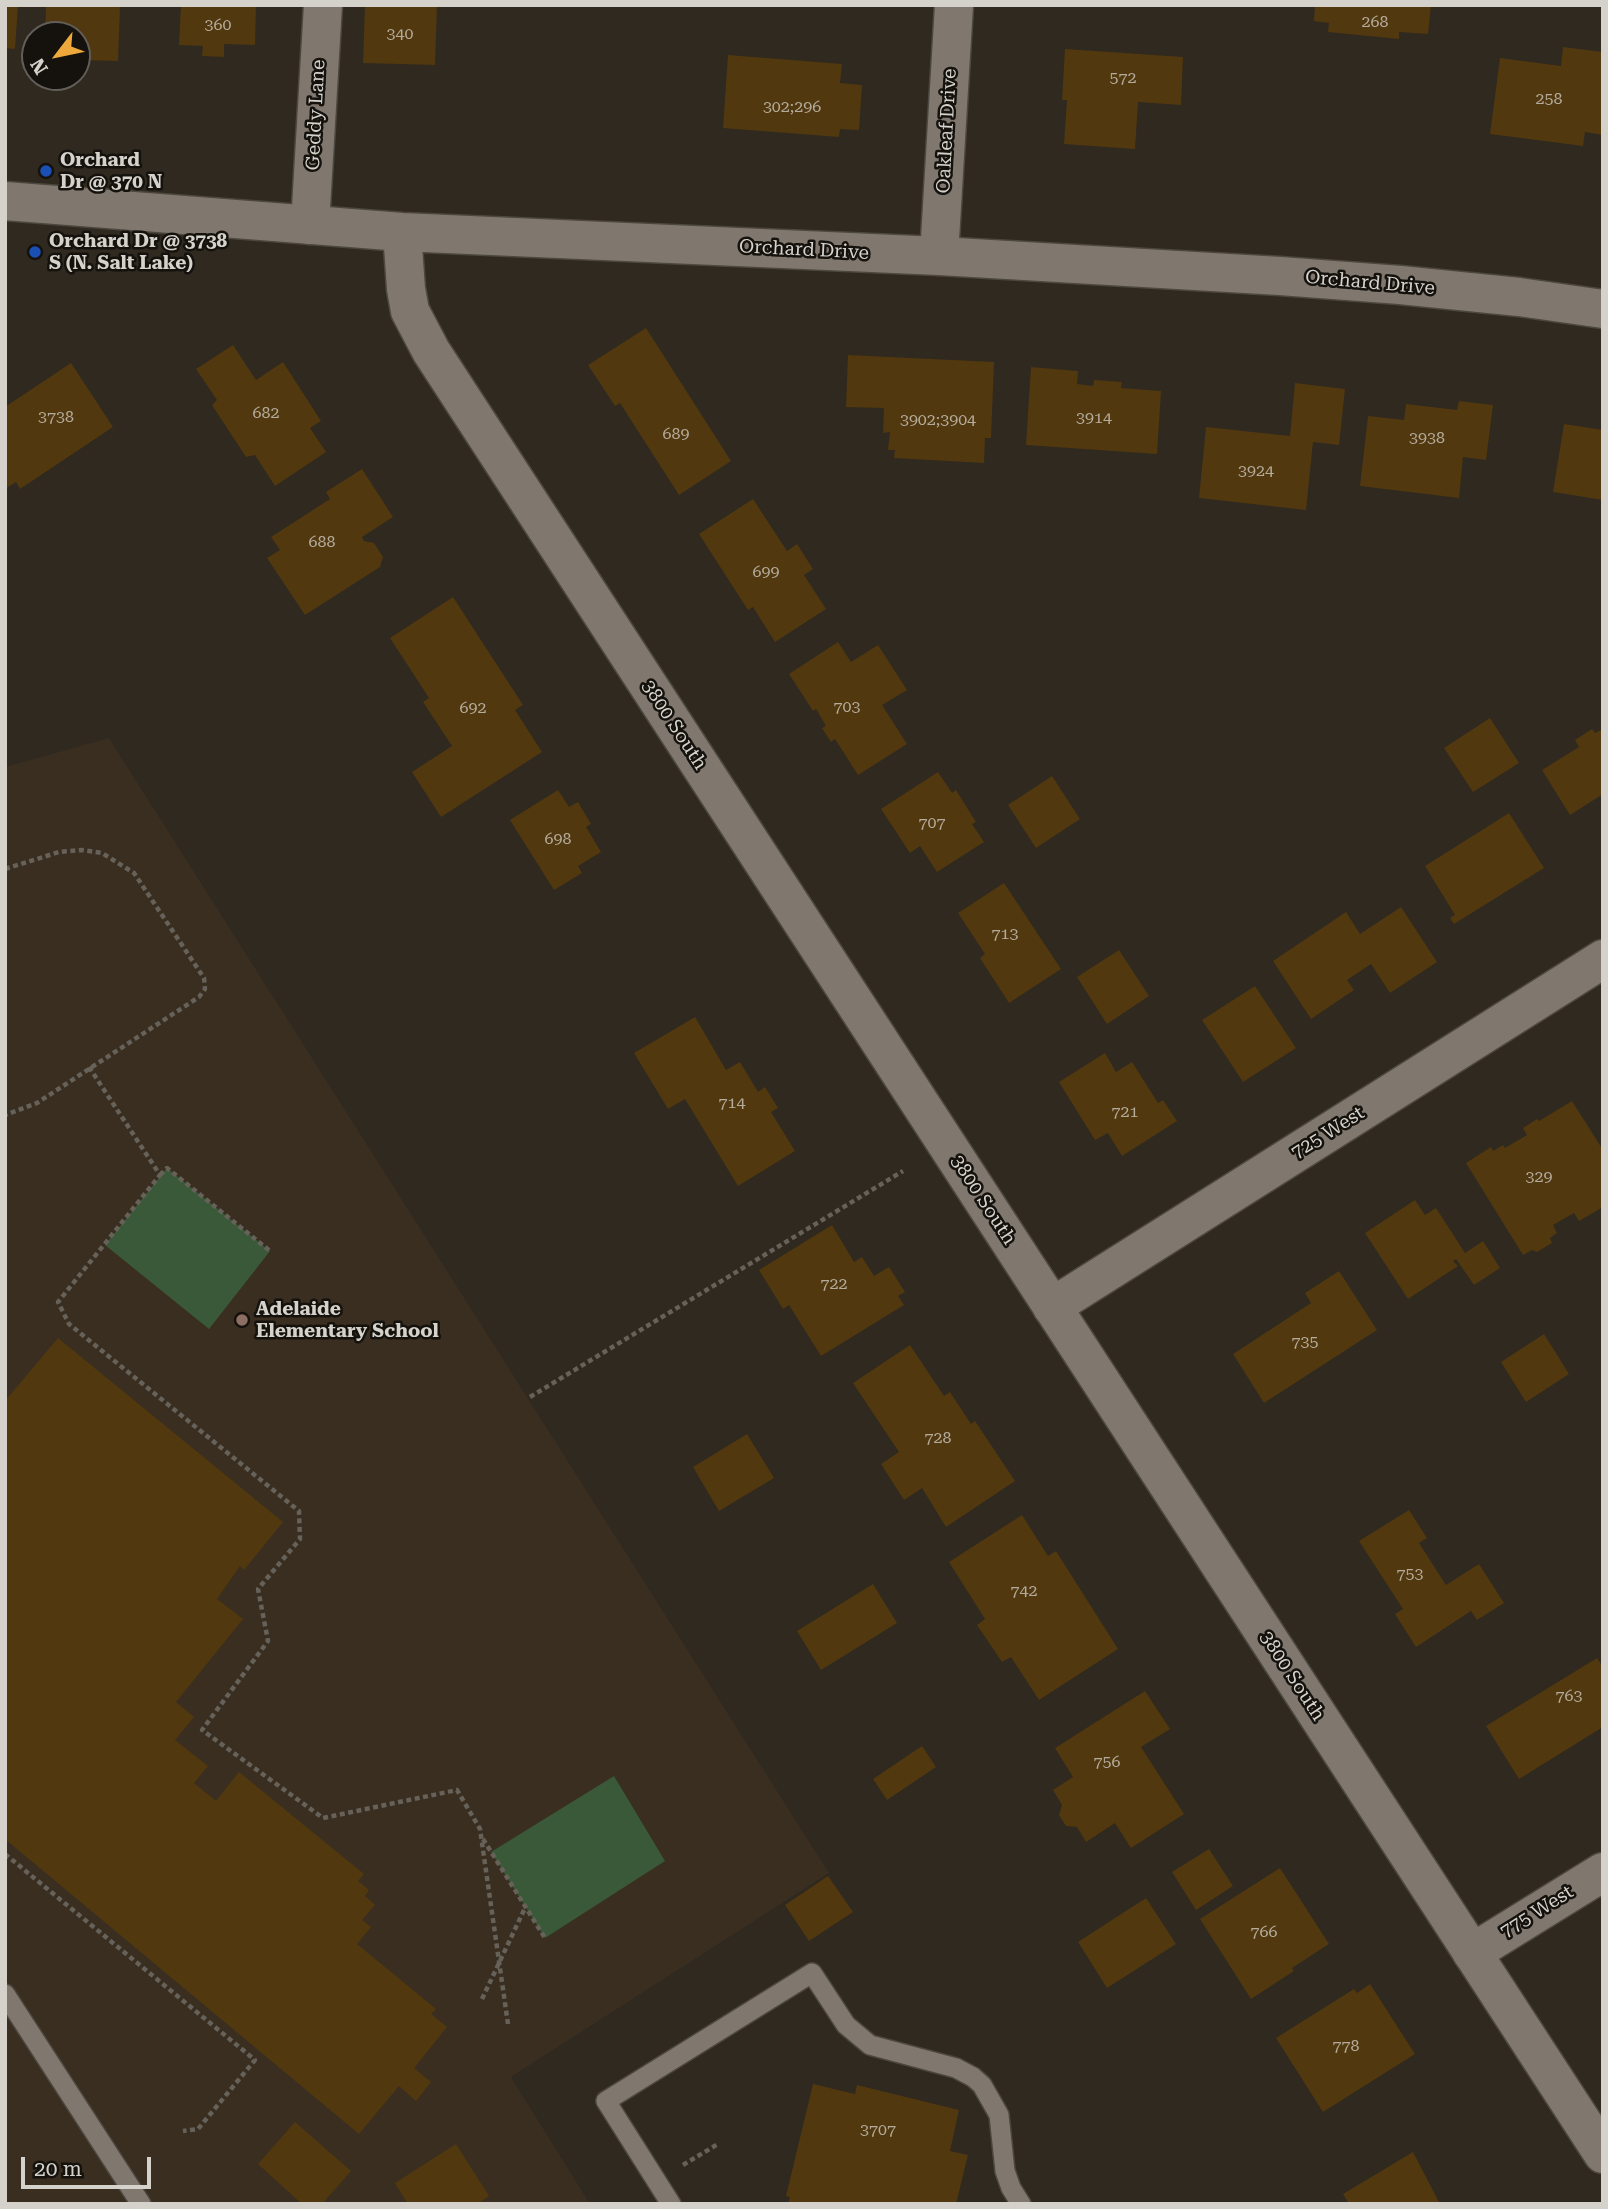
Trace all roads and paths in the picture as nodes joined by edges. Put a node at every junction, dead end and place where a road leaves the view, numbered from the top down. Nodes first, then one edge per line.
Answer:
1 (323, 5) edge
2 (954, 5) edge
3 (5, 201) edge
4 (310, 225) junction
5 (402, 232) junction
6 (939, 256) junction
7 (1603, 309) edge
8 (5, 869) edge
9 (1603, 959) edge
10 (89, 1067) junction
11 (5, 1115) edge
12 (904, 1171) dead end
13 (160, 1175) junction
14 (270, 1251) dead end
15 (1052, 1307) junction
16 (530, 1397) dead end
17 (481, 1835) junction
18 (5, 1854) edge
19 (1603, 1872) edge
20 (526, 1907) junction
21 (545, 1937) dead end
22 (1472, 1953) junction
23 (499, 1966) junction
24 (5, 1994) edge
25 (482, 1999) dead end
26 (508, 2024) dead end
27 (183, 2130) dead end
28 (718, 2144) dead end
29 (1603, 2154) edge
30 (657, 2181) junction
31 (141, 2204) edge
32 (671, 2204) edge
33 (1021, 2204) edge

1 - 4 street, Geddy Lane
2 - 6 street, Oakleaf Drive
3 - 4 street, Orchard Drive
4 - 5 street, Orchard Drive
5 - 6 street, Orchard Drive
5 - 15 street, 3800 South
6 - 7 street, Orchard Drive
8 - 10 path
9 - 15 street, 725 West
10 - 11 path
10 - 13 path
12 - 16 path
13 - 14 path
13 - 17 path
15 - 22 street, 3800 South
17 - 20 path
17 - 23 path
18 - 27 path
19 - 22 street, 775 West
20 - 21 path
20 - 23 path
22 - 29 street, 3800 South
23 - 25 path
23 - 26 path
24 - 31 lane
28 - 30 path
30 - 32 lane
30 - 33 lane

